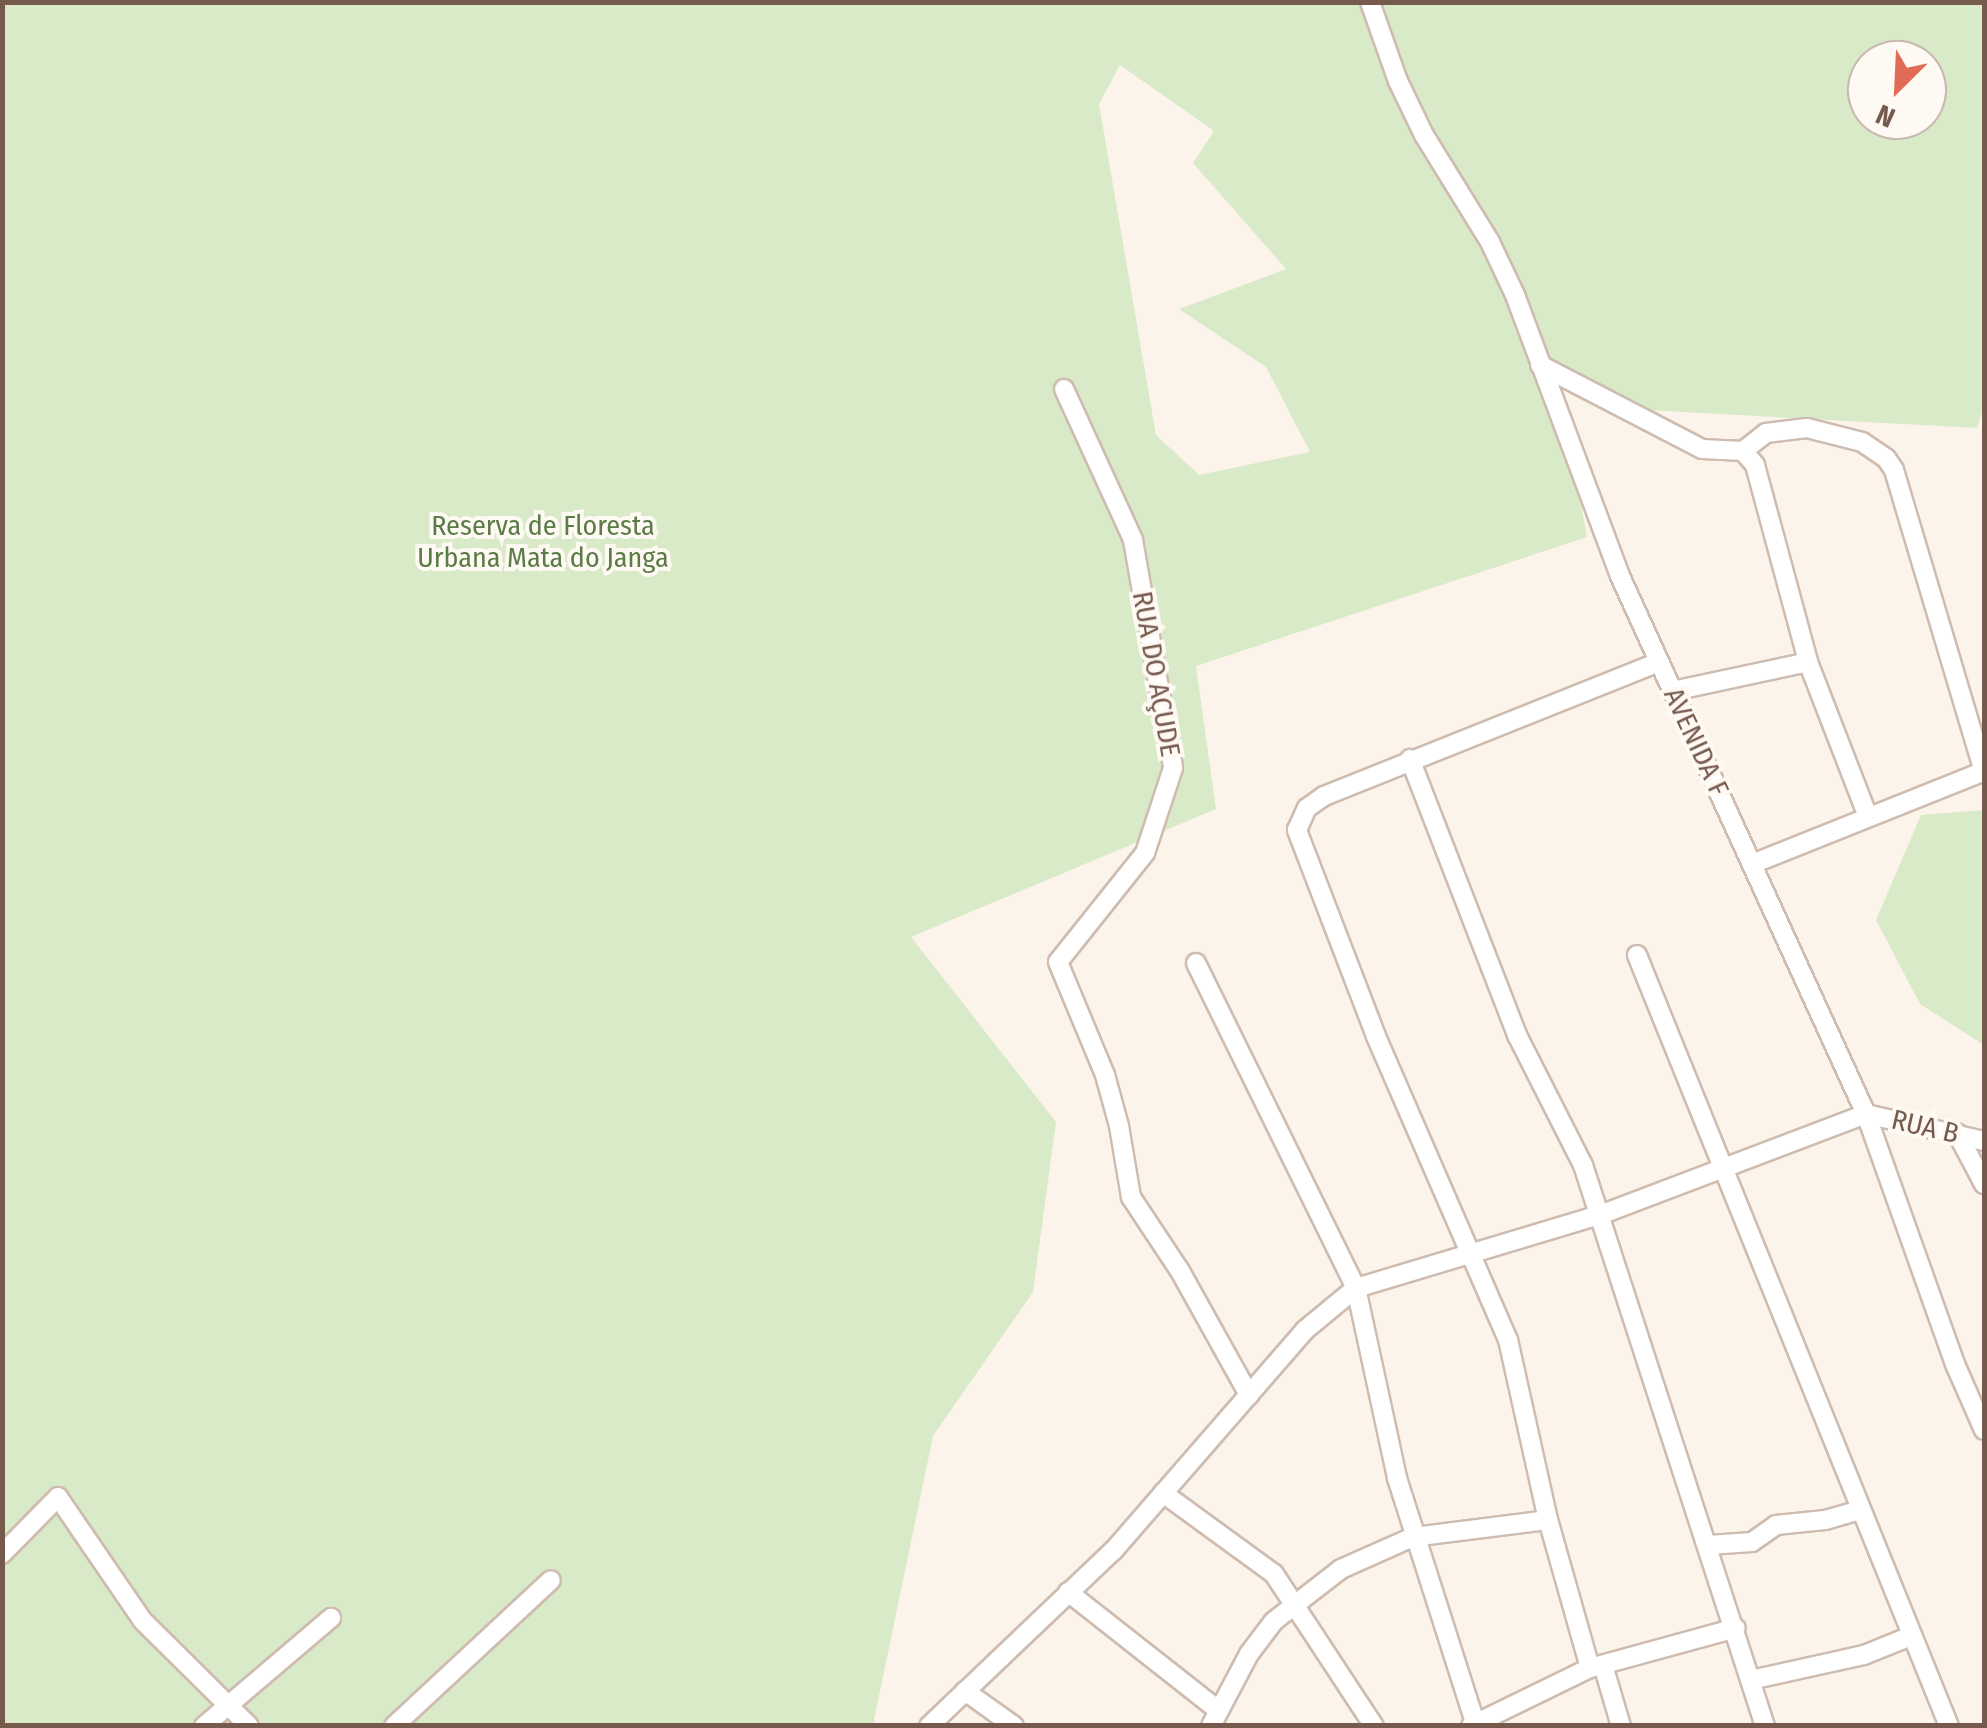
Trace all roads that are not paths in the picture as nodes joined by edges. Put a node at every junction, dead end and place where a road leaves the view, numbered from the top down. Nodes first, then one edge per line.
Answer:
1 (1370, 2) edge
2 (1540, 364) junction
3 (1064, 389) dead end
4 (1743, 450) junction
5 (1659, 662) junction
6 (1808, 662) junction
7 (1673, 691) junction
8 (1410, 759) junction
9 (1984, 772) edge
10 (1868, 817) junction
11 (1752, 864) junction
12 (1636, 954) dead end
13 (1196, 963) dead end
14 (1866, 1114) junction
15 (1956, 1133) junction
16 (1984, 1141) edge
17 (1722, 1166) junction
18 (1984, 1184) edge
19 (1600, 1214) junction
20 (1468, 1251) junction
21 (1356, 1288) junction
22 (1249, 1394) junction
23 (1984, 1430) edge
24 (1163, 1493) junction
25 (1860, 1510) junction
26 (1548, 1520) junction
27 (1414, 1537) junction
28 (1708, 1546) junction
29 (2, 1554) edge
30 (551, 1580) dead end
31 (1068, 1592) junction
32 (1296, 1602) junction
33 (331, 1618) dead end
34 (1736, 1628) junction
35 (1911, 1636) junction
36 (1596, 1666) junction
37 (1751, 1680) junction
38 (965, 1691) junction
39 (227, 1704) junction
40 (1214, 1718) edge
41 (1473, 1724) edge
42 (204, 1726) edge
43 (249, 1726) edge
44 (394, 1726) edge
45 (929, 1726) edge
46 (1014, 1726) edge
47 (1374, 1726) edge
48 (1621, 1726) edge
49 (1765, 1726) edge
50 (1949, 1726) edge

1 - 2 street
2 - 4 street
2 - 5 street, AVENIDA F
3 - 22 street, RUA DO AÇUDE
4 - 6 street
4 - 9 street
5 - 7 street, AVENIDA F
5 - 8 street
6 - 7 street
6 - 10 street
7 - 11 street, AVENIDA F
8 - 19 street
8 - 20 street
9 - 10 street
10 - 11 street
11 - 14 street, AVENIDA F
12 - 17 street
13 - 21 street
14 - 15 street, RUA B
14 - 17 street
14 - 23 street, AVENIDA F
15 - 16 street, RUA B
15 - 18 street
17 - 19 street
17 - 25 street
19 - 20 street
19 - 28 street
20 - 21 street
20 - 26 street
21 - 22 street
21 - 27 street
22 - 24 street
24 - 31 street
24 - 32 street
25 - 28 street
25 - 35 street
26 - 27 street
26 - 36 street
27 - 32 street
27 - 41 street
28 - 34 street
29 - 39 street
30 - 44 street
31 - 38 street
31 - 40 street
32 - 40 street
32 - 47 street
33 - 39 street
34 - 36 street
34 - 37 street
35 - 37 street
35 - 50 street
36 - 41 street
36 - 48 street
37 - 49 street
38 - 45 street
38 - 46 street
39 - 42 street
39 - 43 street

